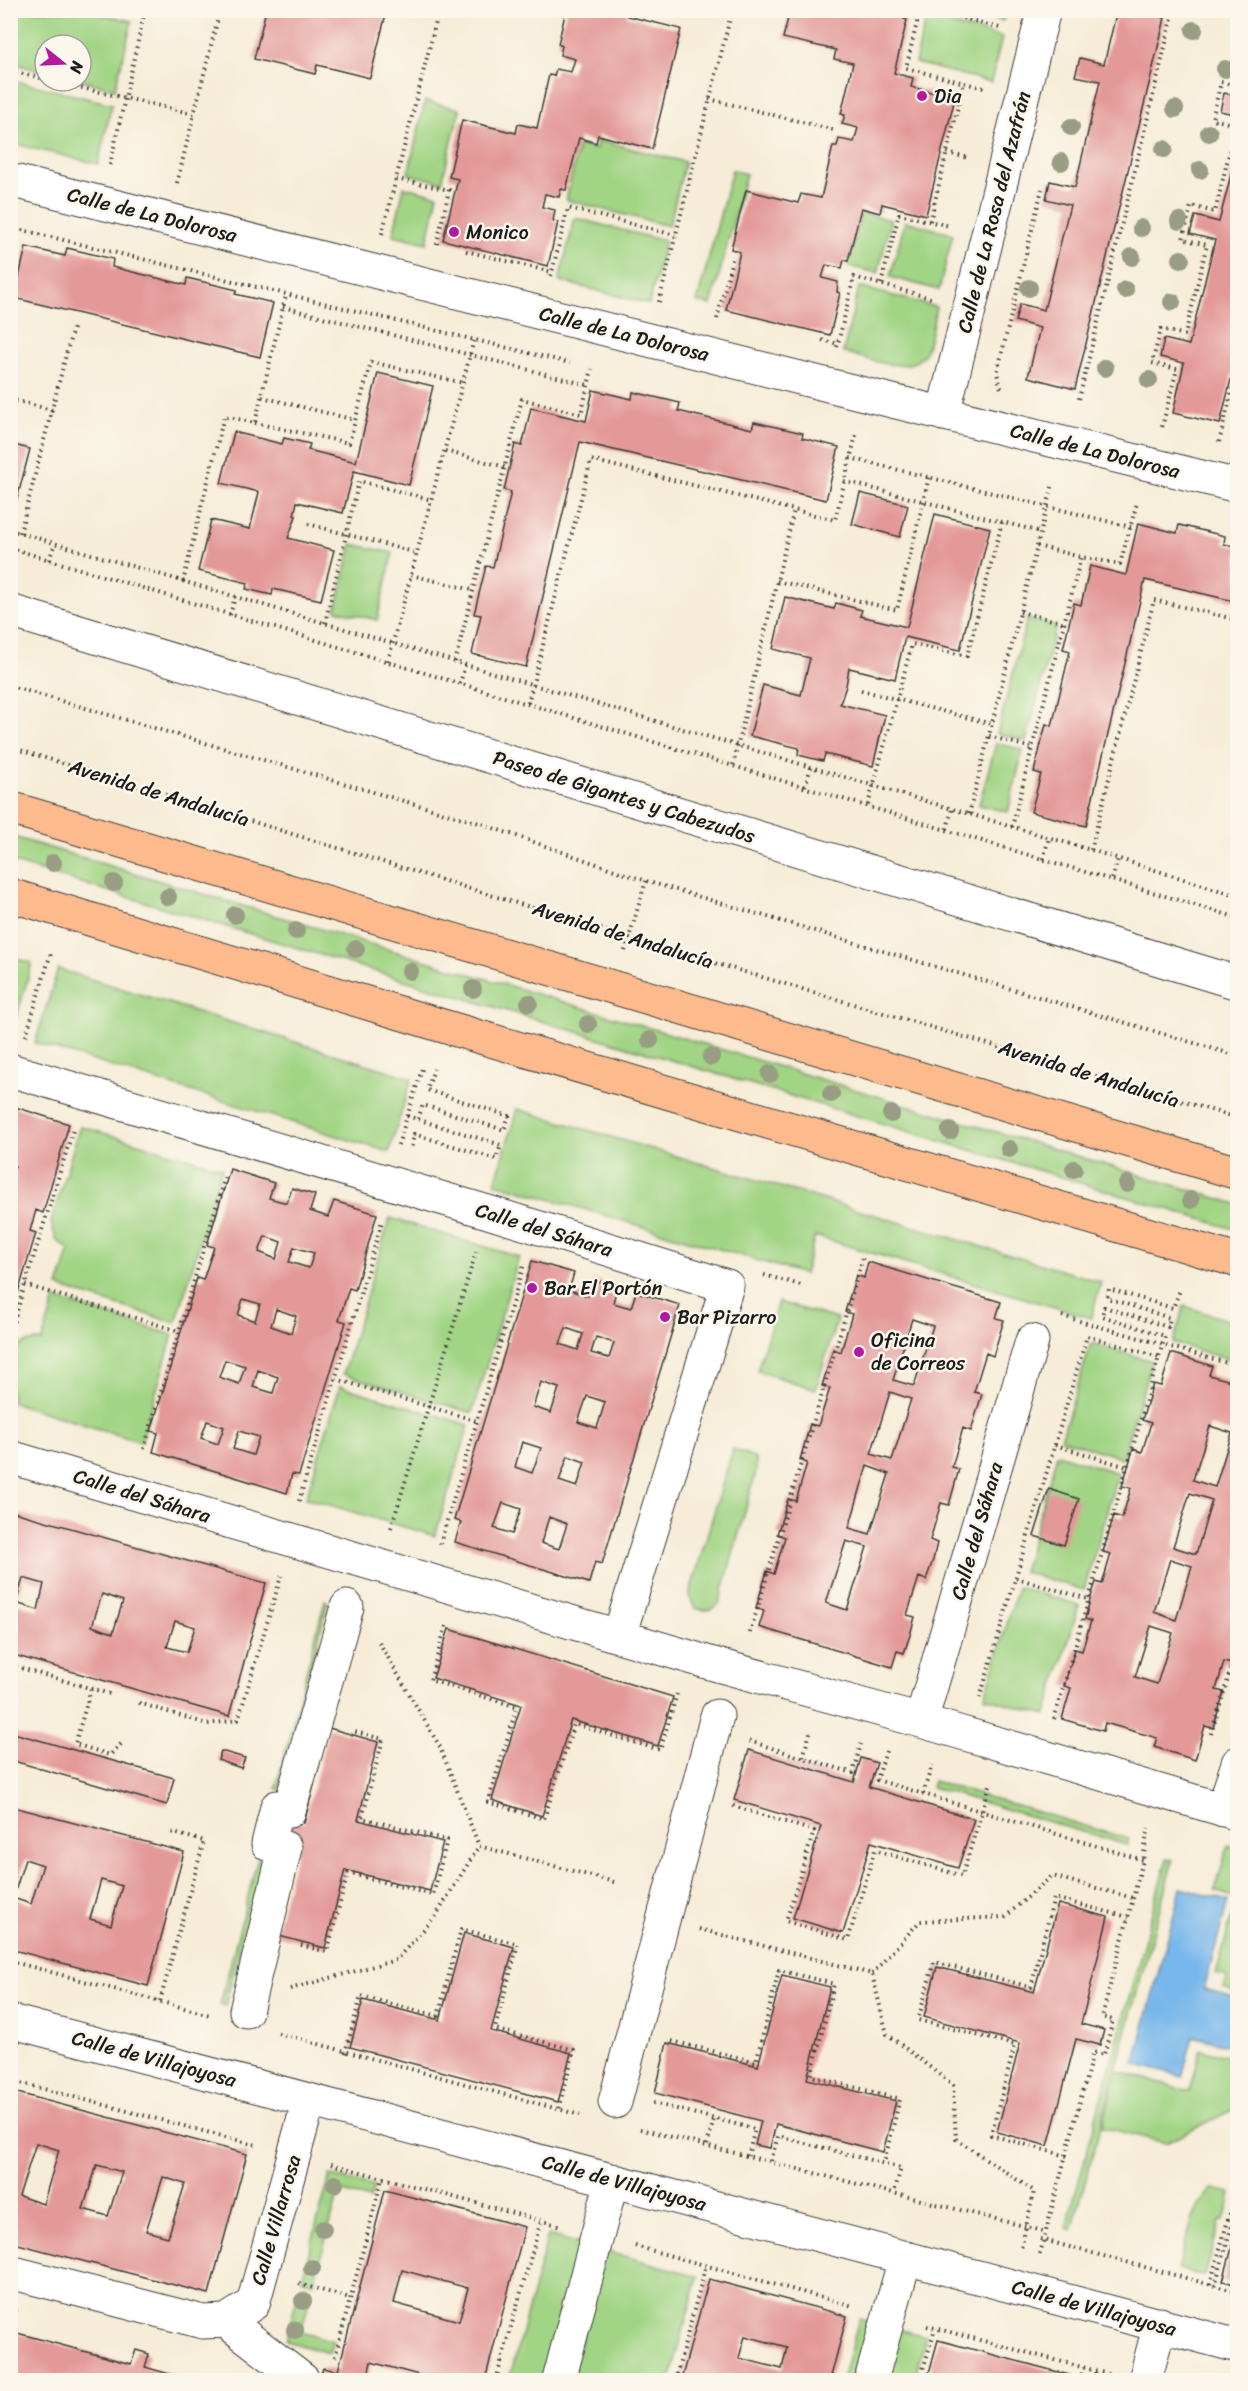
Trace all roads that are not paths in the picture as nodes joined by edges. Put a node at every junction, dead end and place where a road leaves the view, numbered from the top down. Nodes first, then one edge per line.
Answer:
1 (1044, 10) edge
2 (10, 180) edge
3 (943, 414) junction
4 (1238, 486) edge
5 (10, 611) edge
6 (10, 808) edge
7 (10, 895) edge
8 (1238, 983) edge
9 (10, 1070) edge
10 (1238, 1173) edge
11 (1238, 1261) edge
12 (1032, 1341) dead end
13 (10, 1457) edge
14 (347, 1607) dead end
15 (619, 1636) junction
16 (717, 1716) dead end
17 (921, 1721) junction
18 (1238, 1763) edge
19 (1230, 1812) edge
20 (10, 2021) edge
21 (257, 2021) road end
22 (309, 2100) junction
23 (612, 2115) road end
24 (612, 2180) junction
25 (905, 2259) junction
26 (10, 2272) edge
27 (226, 2321) junction
28 (1160, 2324) junction
29 (1238, 2346) edge
30 (1130, 2378) edge
31 (303, 2380) edge
32 (559, 2380) edge
33 (871, 2380) edge

1 - 3 street, Calle de La Rosa del Azafrán
2 - 3 street, Calle de La Dolorosa
3 - 4 street, Calle de La Dolorosa
5 - 8 street, Paseo de Gigantes y Cabezudos
6 - 10 main road
7 - 11 main road
9 - 15 street, Calle del Sáhara
12 - 17 street, Calle del Sáhara
13 - 15 street, Calle del Sáhara
14 - 21 street
15 - 17 street, Calle del Sáhara
16 - 23 street
17 - 19 street, Calle del Sáhara
18 - 19 street, Calle del Sáhara
20 - 22 street, Calle de Villajoyosa
22 - 24 street, Calle de Villajoyosa
22 - 27 street, Calle Villarrosa
24 - 25 street, Calle de Villajoyosa
24 - 32 street
25 - 28 street, Calle de Villajoyosa
25 - 33 street
26 - 27 street
27 - 31 street
28 - 29 street, Calle de Villajoyosa
28 - 30 street

